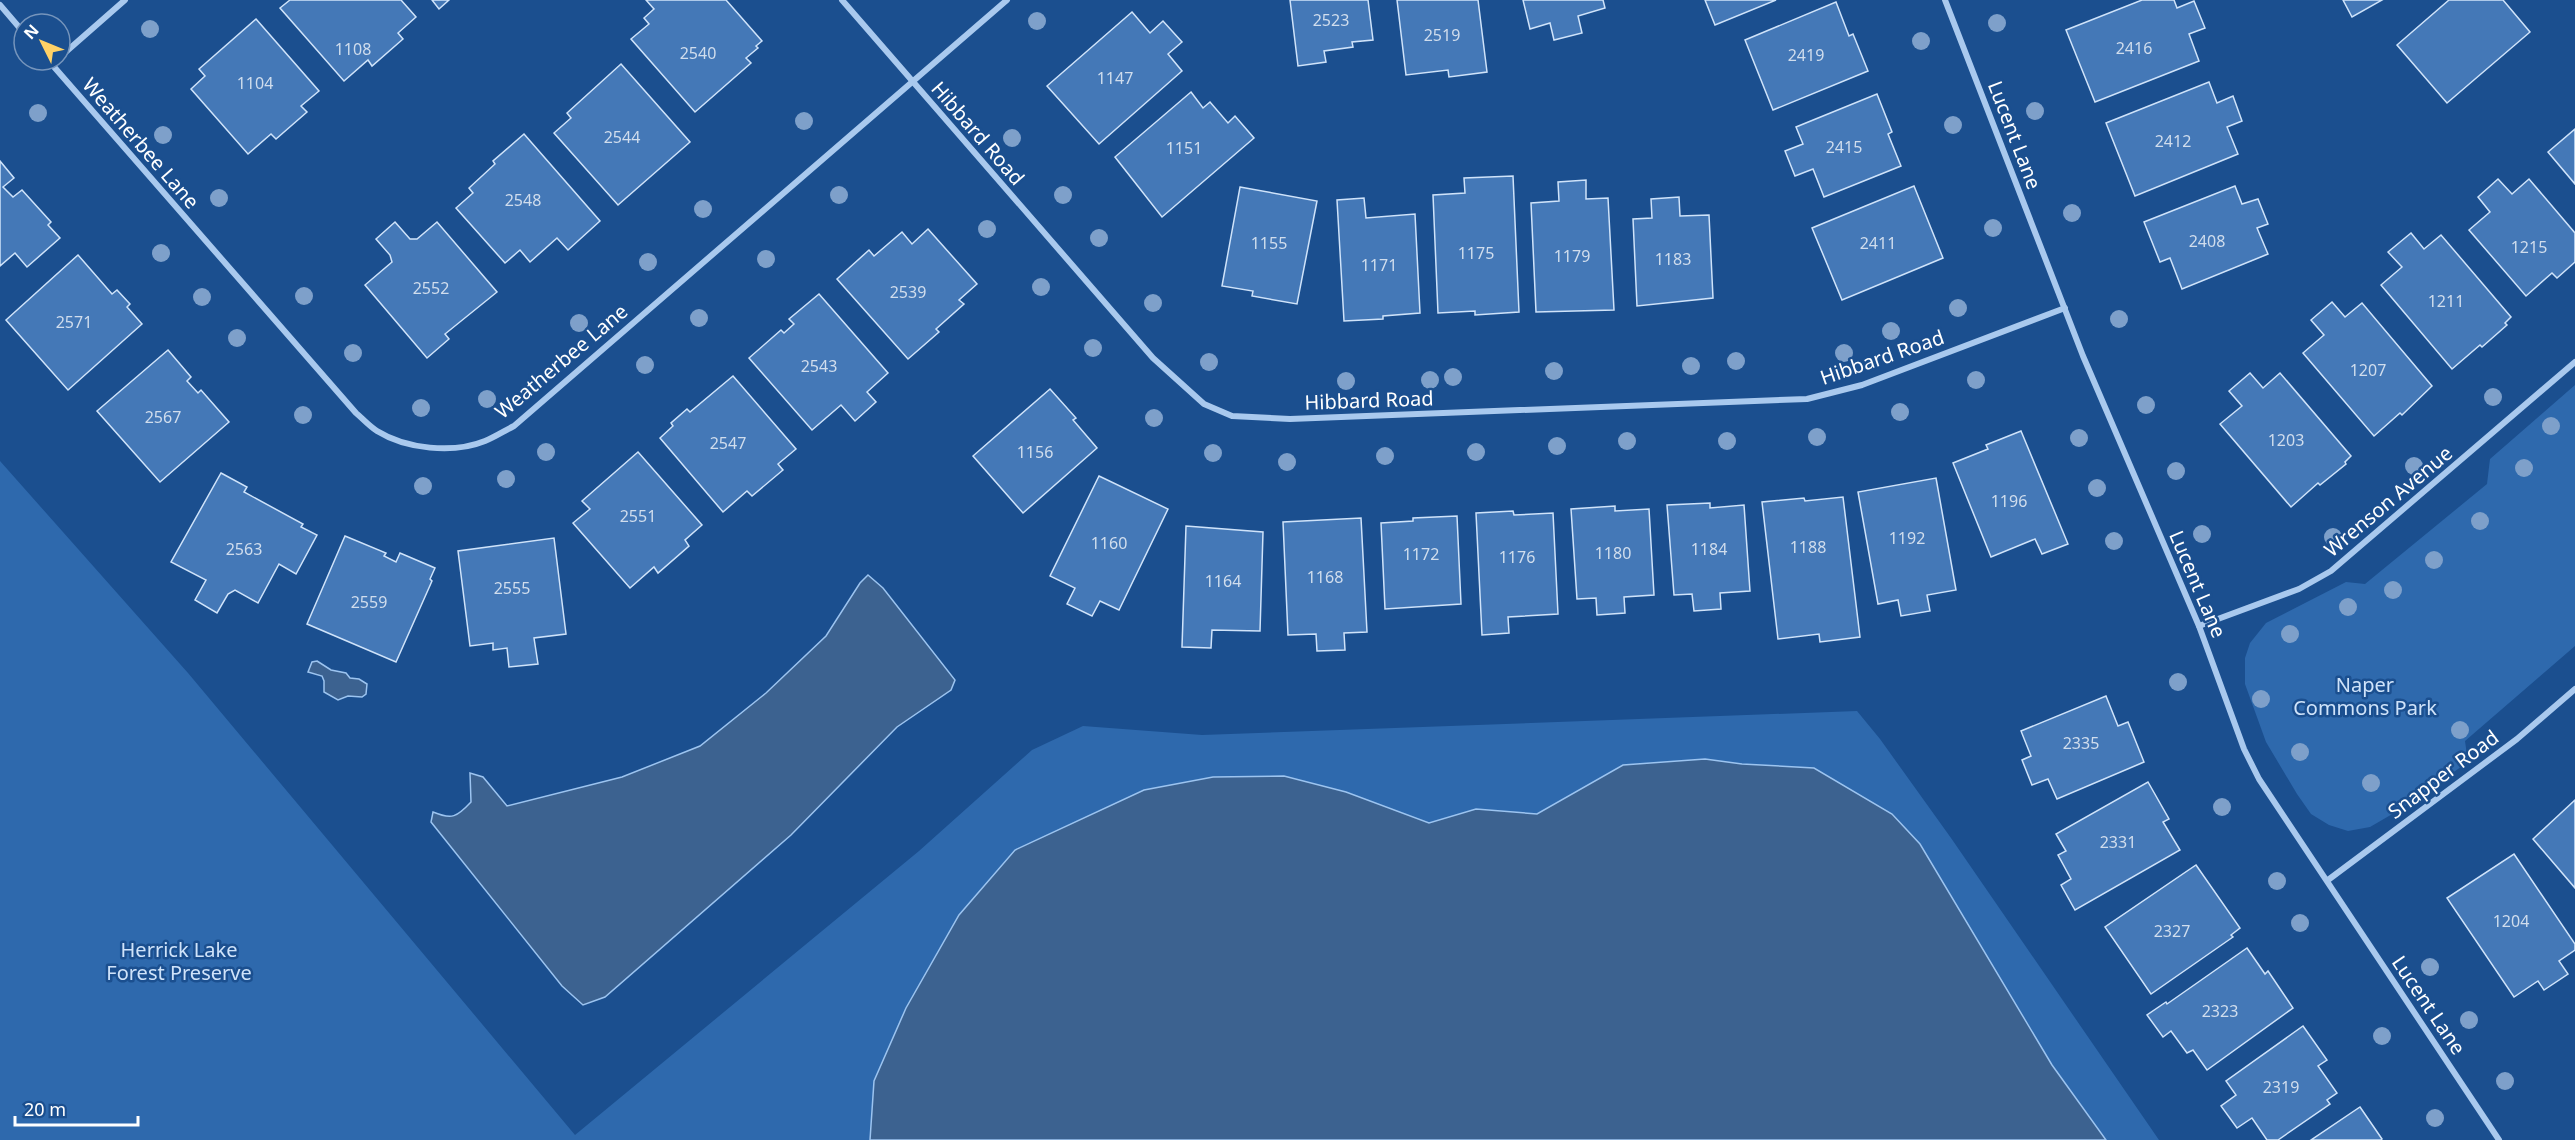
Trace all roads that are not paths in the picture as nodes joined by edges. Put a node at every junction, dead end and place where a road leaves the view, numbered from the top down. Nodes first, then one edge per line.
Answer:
1 (125, 0) edge
2 (843, 0) edge
3 (1007, 0) edge
4 (1945, 0) edge
5 (0, 5) edge
6 (12, 19) edge
7 (72, 46) edge
8 (62, 72) edge
9 (912, 81) junction
10 (2065, 308) junction
11 (2575, 362) edge
12 (2199, 626) junction
13 (2575, 689) edge
14 (2328, 880) junction
15 (2499, 1140) edge

1 - 7 street
2 - 9 street, Hibbard Road
3 - 9 street, Weatherbee Lane
4 - 10 street, Lucent Lane
5 - 6 street
8 - 9 street, Weatherbee Lane
9 - 10 street, Hibbard Road
10 - 12 street, Lucent Lane
11 - 12 street, Wrenson Avenue
12 - 14 street, Lucent Lane
13 - 14 street, Snapper Road
14 - 15 street, Lucent Lane

